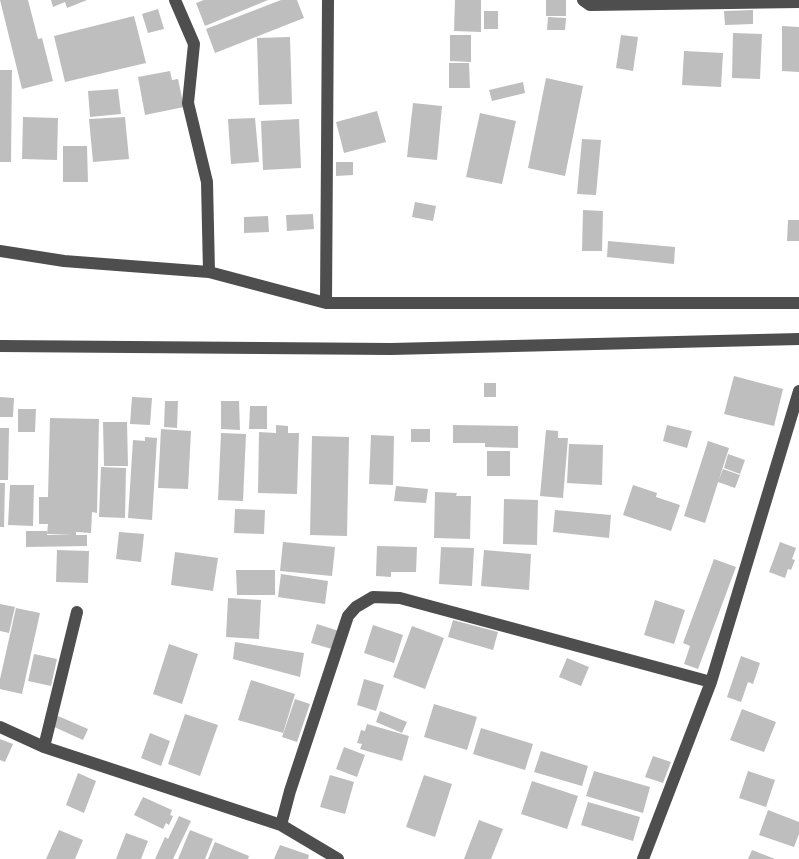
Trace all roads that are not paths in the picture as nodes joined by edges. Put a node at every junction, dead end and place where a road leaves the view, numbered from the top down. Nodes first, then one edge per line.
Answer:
1 (174, 0) edge
2 (328, 0) edge
3 (583, 0) edge
4 (799, 2) edge
5 (0, 251) edge
6 (209, 272) junction
7 (326, 302) junction
8 (799, 303) edge
9 (799, 339) edge
10 (0, 346) edge
11 (799, 391) edge
12 (77, 612) dead end
13 (711, 682) junction
14 (0, 728) edge
15 (44, 747) junction
16 (281, 825) junction
17 (338, 859) edge
18 (643, 859) edge

1 - 6 street
2 - 7 street
3 - 4 street
5 - 6 street
6 - 7 street
7 - 8 street
9 - 10 street
11 - 13 street
12 - 15 street
13 - 16 street
13 - 18 street
14 - 15 street
15 - 16 street
16 - 17 street

